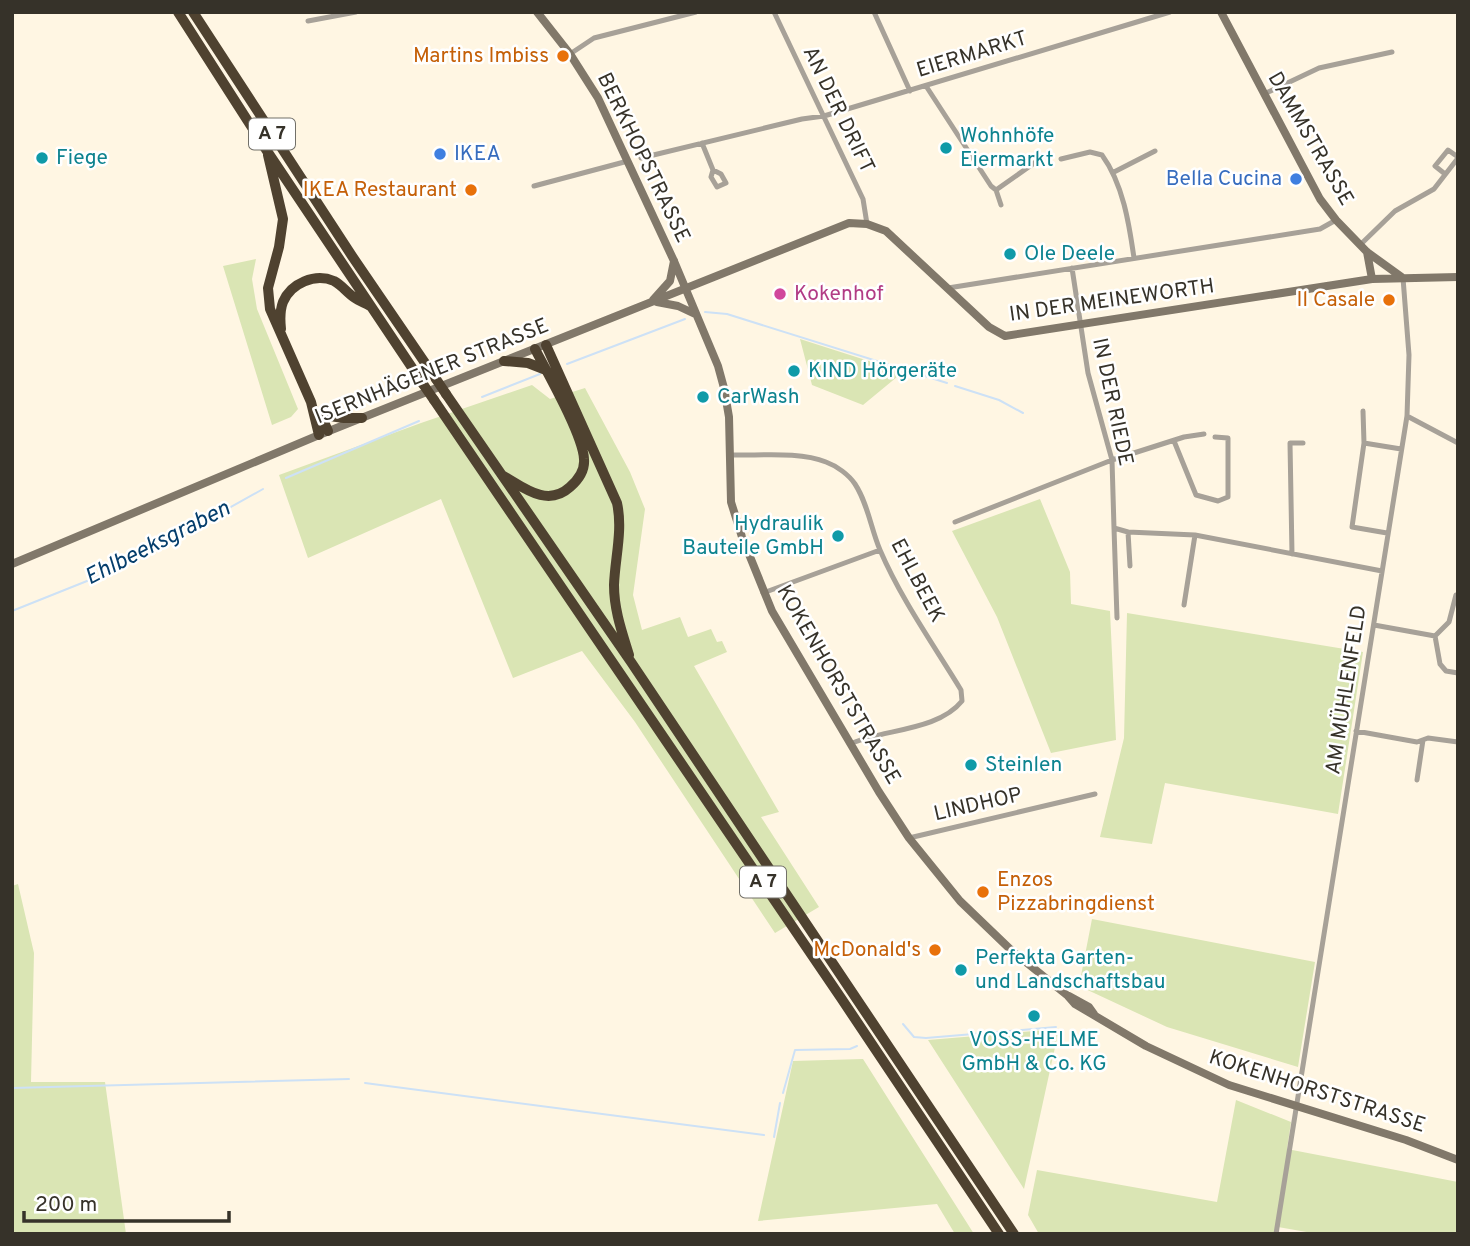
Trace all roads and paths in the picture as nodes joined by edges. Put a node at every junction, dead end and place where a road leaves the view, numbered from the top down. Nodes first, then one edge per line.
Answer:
1 (178, 12) edge
2 (193, 12) edge
3 (356, 12) edge
4 (537, 12) edge
5 (696, 12) edge
6 (774, 12) edge
7 (874, 12) edge
8 (1170, 12) edge
9 (1221, 12) edge
10 (685, 14) edge
11 (308, 21) dead end
12 (1392, 52) dead end
13 (570, 54) junction
14 (926, 86) junction
15 (910, 91) junction
16 (1264, 94) junction
17 (824, 116) junction
18 (702, 143) junction
19 (267, 151) junction
20 (1155, 151) dead end
21 (642, 158) dead end
22 (1458, 158) edge
23 (1040, 159) dead end
24 (1061, 159) dead end
25 (628, 161) junction
26 (713, 170) dead end
27 (1114, 172) junction
28 (1446, 174) junction
29 (534, 186) dead end
30 (996, 190) junction
31 (1001, 205) dead end
32 (1336, 220) junction
33 (867, 224) junction
34 (1363, 249) junction
35 (1133, 258) junction
36 (674, 261) junction
37 (1072, 268) junction
38 (1458, 277) edge
39 (1403, 278) junction
40 (1372, 279) junction
41 (948, 288) junction
42 (685, 289) junction
43 (652, 303) junction
44 (370, 306) junction
45 (695, 314) junction
46 (1082, 325) junction
47 (281, 331) junction
48 (546, 345) junction
49 (535, 349) junction
50 (504, 361) junction
51 (547, 371) junction
52 (311, 402) junction
53 (1363, 411) dead end
54 (322, 415) junction
55 (1407, 416) junction
56 (362, 418) junction
57 (324, 433) junction
58 (1204, 434) dead end
59 (1215, 437) dead end
60 (1174, 441) junction
61 (1303, 443) dead end
62 (1364, 443) junction
63 (1458, 443) edge
64 (1401, 449) junction
65 (729, 455) junction
66 (1112, 460) junction
67 (498, 473) junction
68 (955, 522) dead end
69 (1114, 528) junction
70 (1128, 532) junction
71 (1387, 533) junction
72 (1195, 535) junction
73 (880, 550) junction
74 (1292, 554) junction
75 (12, 564) edge
76 (1130, 566) dead end
77 (1382, 571) junction
78 (763, 593) junction
79 (1456, 595) edge
80 (1184, 605) dead end
81 (1117, 618) dead end
82 (1374, 625) junction
83 (1434, 636) junction
84 (631, 662) junction
85 (1458, 673) edge
86 (1356, 731) junction
87 (1423, 740) junction
88 (1458, 742) edge
89 (850, 744) junction
90 (1417, 780) dead end
91 (1095, 794) dead end
92 (909, 838) junction
93 (1298, 1107) junction
94 (1458, 1160) edge
95 (999, 1234) edge
96 (1014, 1234) edge
97 (1276, 1234) edge

1 - 19 highway, A 7
2 - 67 highway, A 7, bridge
3 - 11 street
4 - 13 main road, BERKHOPSTRASSE
5 - 10 street
6 - 17 street, AN DER DRIFT
7 - 15 street
8 - 14 street, EIERMARKT
9 - 16 main road, DAMMSTRASSE
10 - 13 street
12 - 16 street
13 - 25 main road, BERKHOPSTRASSE
14 - 15 street, EIERMARKT
14 - 30 street
15 - 17 street, EIERMARKT
16 - 32 main road, DAMMSTRASSE
17 - 18 street, EIERMARKT
17 - 33 street, AN DER DRIFT
18 - 21 street, EIERMARKT
18 - 26 street
19 - 44 highway, A 7
19 - 47 highway
20 - 27 street
22 - 28 street
22 - 28 street
23 - 30 street
24 - 27 street
25 - 29 street
25 - 36 main road, BERKHOPSTRASSE
27 - 35 street
28 - 34 street
30 - 31 street
32 - 34 main road, DAMMSTRASSE
32 - 35 street
33 - 41 main road, IN DER MEINEWORTH
33 - 42 main road, ISERNHÄGENER STRASSE
34 - 39 main road, DAMMSTRASSE
34 - 40 main road
35 - 37 street
36 - 42 main road, BERKHOPSTRASSE
36 - 43 main road
37 - 41 street
37 - 46 street, IN DER RIEDE
38 - 39 main road, IN DER MEINEWORTH
39 - 40 main road, IN DER MEINEWORTH
39 - 55 street, AM MÜHLENFELD
40 - 46 main road, IN DER MEINEWORTH
41 - 46 main road, IN DER MEINEWORTH
42 - 43 main road, ISERNHÄGENER STRASSE
42 - 45 main road, KOKENHORSTSTRASSE
43 - 45 main road
43 - 48 main road, ISERNHÄGENER STRASSE
44 - 47 highway
44 - 95 highway, A 7, bridge
45 - 65 main road, KOKENHORSTSTRASSE
46 - 66 street, IN DER RIEDE
47 - 52 highway
48 - 49 main road, ISERNHÄGENER STRASSE
48 - 84 highway
49 - 50 main road, ISERNHÄGENER STRASSE
49 - 51 highway
50 - 51 highway
50 - 56 main road, ISERNHÄGENER STRASSE
51 - 67 highway
52 - 54 highway
52 - 57 highway
53 - 62 street
54 - 56 highway
54 - 57 highway
55 - 63 street
55 - 64 street, AM MÜHLENFELD
56 - 57 main road, ISERNHÄGENER STRASSE
57 - 75 main road, ISERNHÄGENER STRASSE
58 - 60 street
59 - 60 street
60 - 66 street
61 - 74 street
62 - 64 street
62 - 71 street
64 - 71 street, AM MÜHLENFELD
65 - 73 street, EHLBEEK
65 - 78 main road, KOKENHORSTSTRASSE
66 - 68 street
66 - 69 street, IN DER RIEDE
67 - 84 highway, A 7
69 - 70 street
69 - 81 street, IN DER RIEDE
70 - 72 street
70 - 76 street
71 - 77 street, AM MÜHLENFELD
72 - 74 street
72 - 80 street
73 - 78 street
73 - 89 street, EHLBEEK
74 - 77 street
77 - 82 street, AM MÜHLENFELD
78 - 89 main road, KOKENHORSTSTRASSE
79 - 83 street
82 - 83 street
82 - 86 street, AM MÜHLENFELD
83 - 85 street
84 - 96 highway, A 7
86 - 87 street
86 - 93 street, AM MÜHLENFELD
87 - 88 street
87 - 90 street
89 - 92 main road, KOKENHORSTSTRASSE
91 - 92 street, LINDHOP
92 - 93 main road, KOKENHORSTSTRASSE
93 - 94 main road, KOKENHORSTSTRASSE
93 - 97 street, AM MÜHLENFELD

